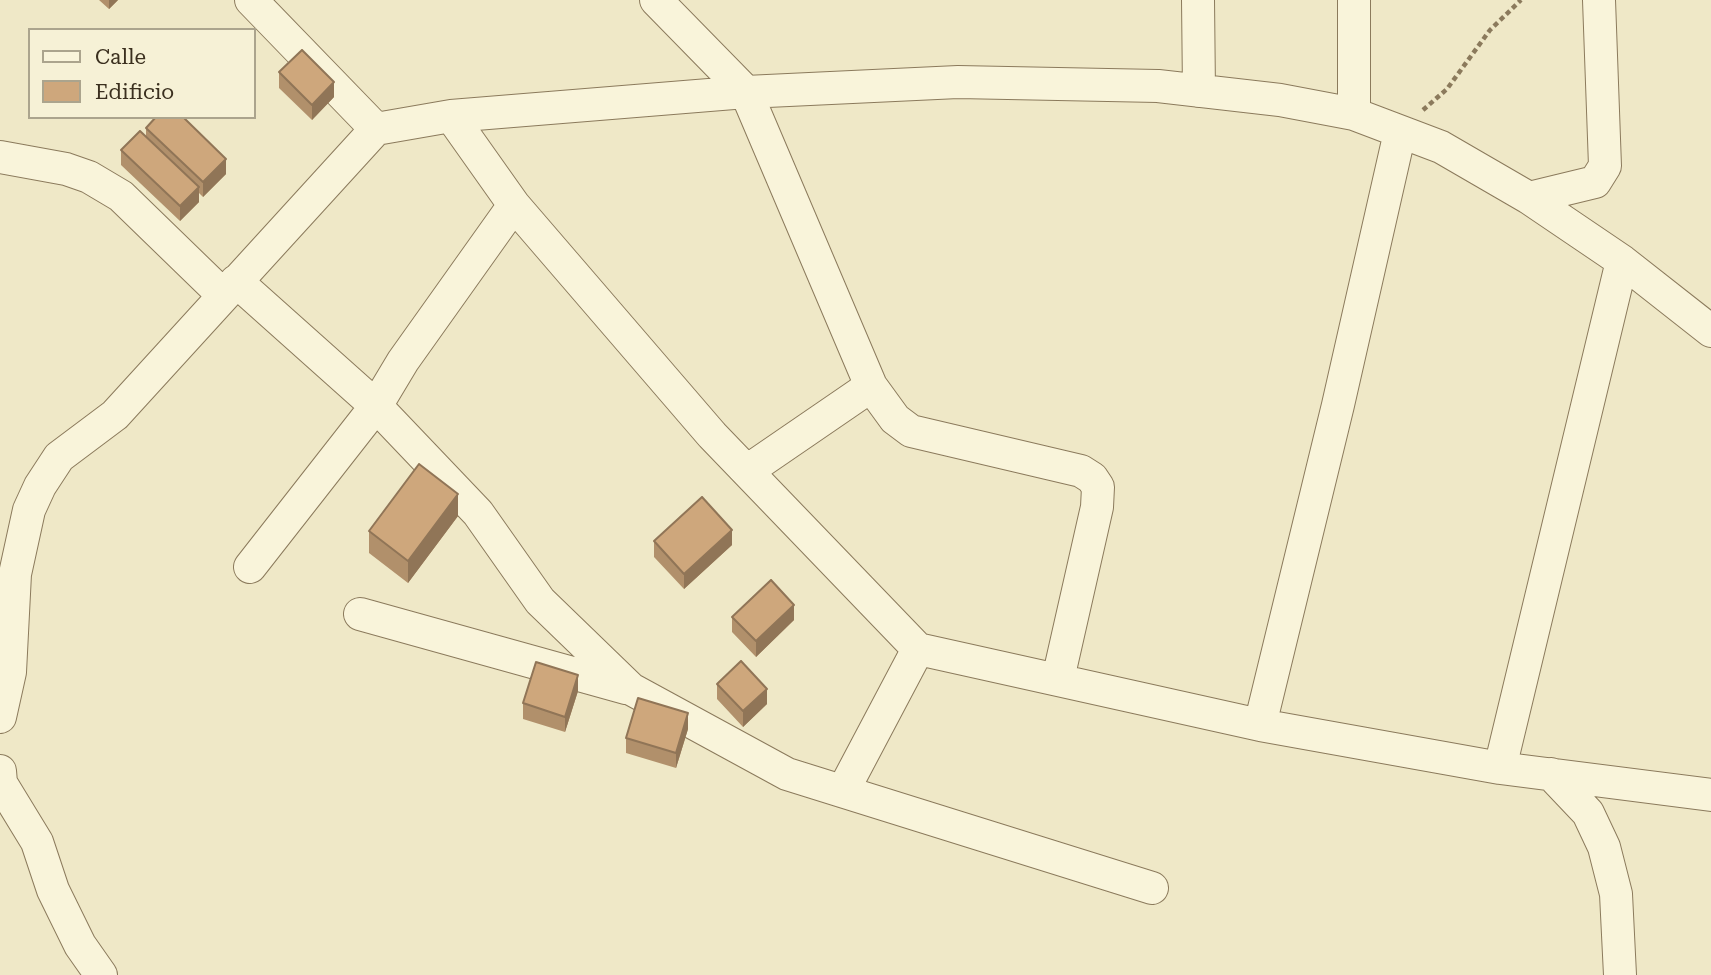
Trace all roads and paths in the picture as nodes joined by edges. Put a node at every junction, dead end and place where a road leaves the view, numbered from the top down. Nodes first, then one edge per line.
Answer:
1 (251, 0) edge
2 (656, 0) edge
3 (1198, 0) edge
4 (1354, 0) edge
5 (1521, 0) edge
6 (1599, 0) edge
7 (1199, 91) junction
8 (746, 92) junction
9 (1354, 114) junction
10 (451, 116) junction
11 (376, 129) junction
12 (1399, 132) junction
13 (0, 156) edge
14 (1529, 198) junction
15 (514, 205) junction
16 (1622, 261) junction
17 (230, 288) junction
18 (1711, 331) edge
19 (871, 386) junction
20 (376, 406) junction
21 (747, 471) junction
22 (250, 567) dead end
23 (360, 614) dead end
24 (918, 649) junction
25 (1058, 679) junction
26 (631, 689) junction
27 (0, 717) edge
28 (1260, 725) junction
29 (1500, 768) junction
30 (1551, 774) junction
31 (0, 785) edge
32 (843, 791) junction
33 (1711, 795) edge
34 (1152, 888) dead end
35 (101, 975) edge
36 (1620, 975) edge

1 - 11 street
2 - 8 street
3 - 7 street
4 - 9 street
5 - 12 path
6 - 14 street
7 - 8 street
7 - 9 street
8 - 10 street
8 - 19 street
9 - 12 street
10 - 11 street
10 - 15 street
11 - 17 street
12 - 14 street
12 - 28 street
13 - 17 street
14 - 16 street
15 - 20 street
15 - 21 street
16 - 18 street
16 - 29 street
17 - 20 street
17 - 27 street
19 - 21 street
19 - 25 street
20 - 22 street
20 - 26 street
21 - 24 street
23 - 26 street
24 - 25 street
24 - 32 street
25 - 28 street
26 - 32 street
28 - 29 street
29 - 30 street
30 - 33 street
30 - 36 street
31 - 35 street
32 - 34 street

